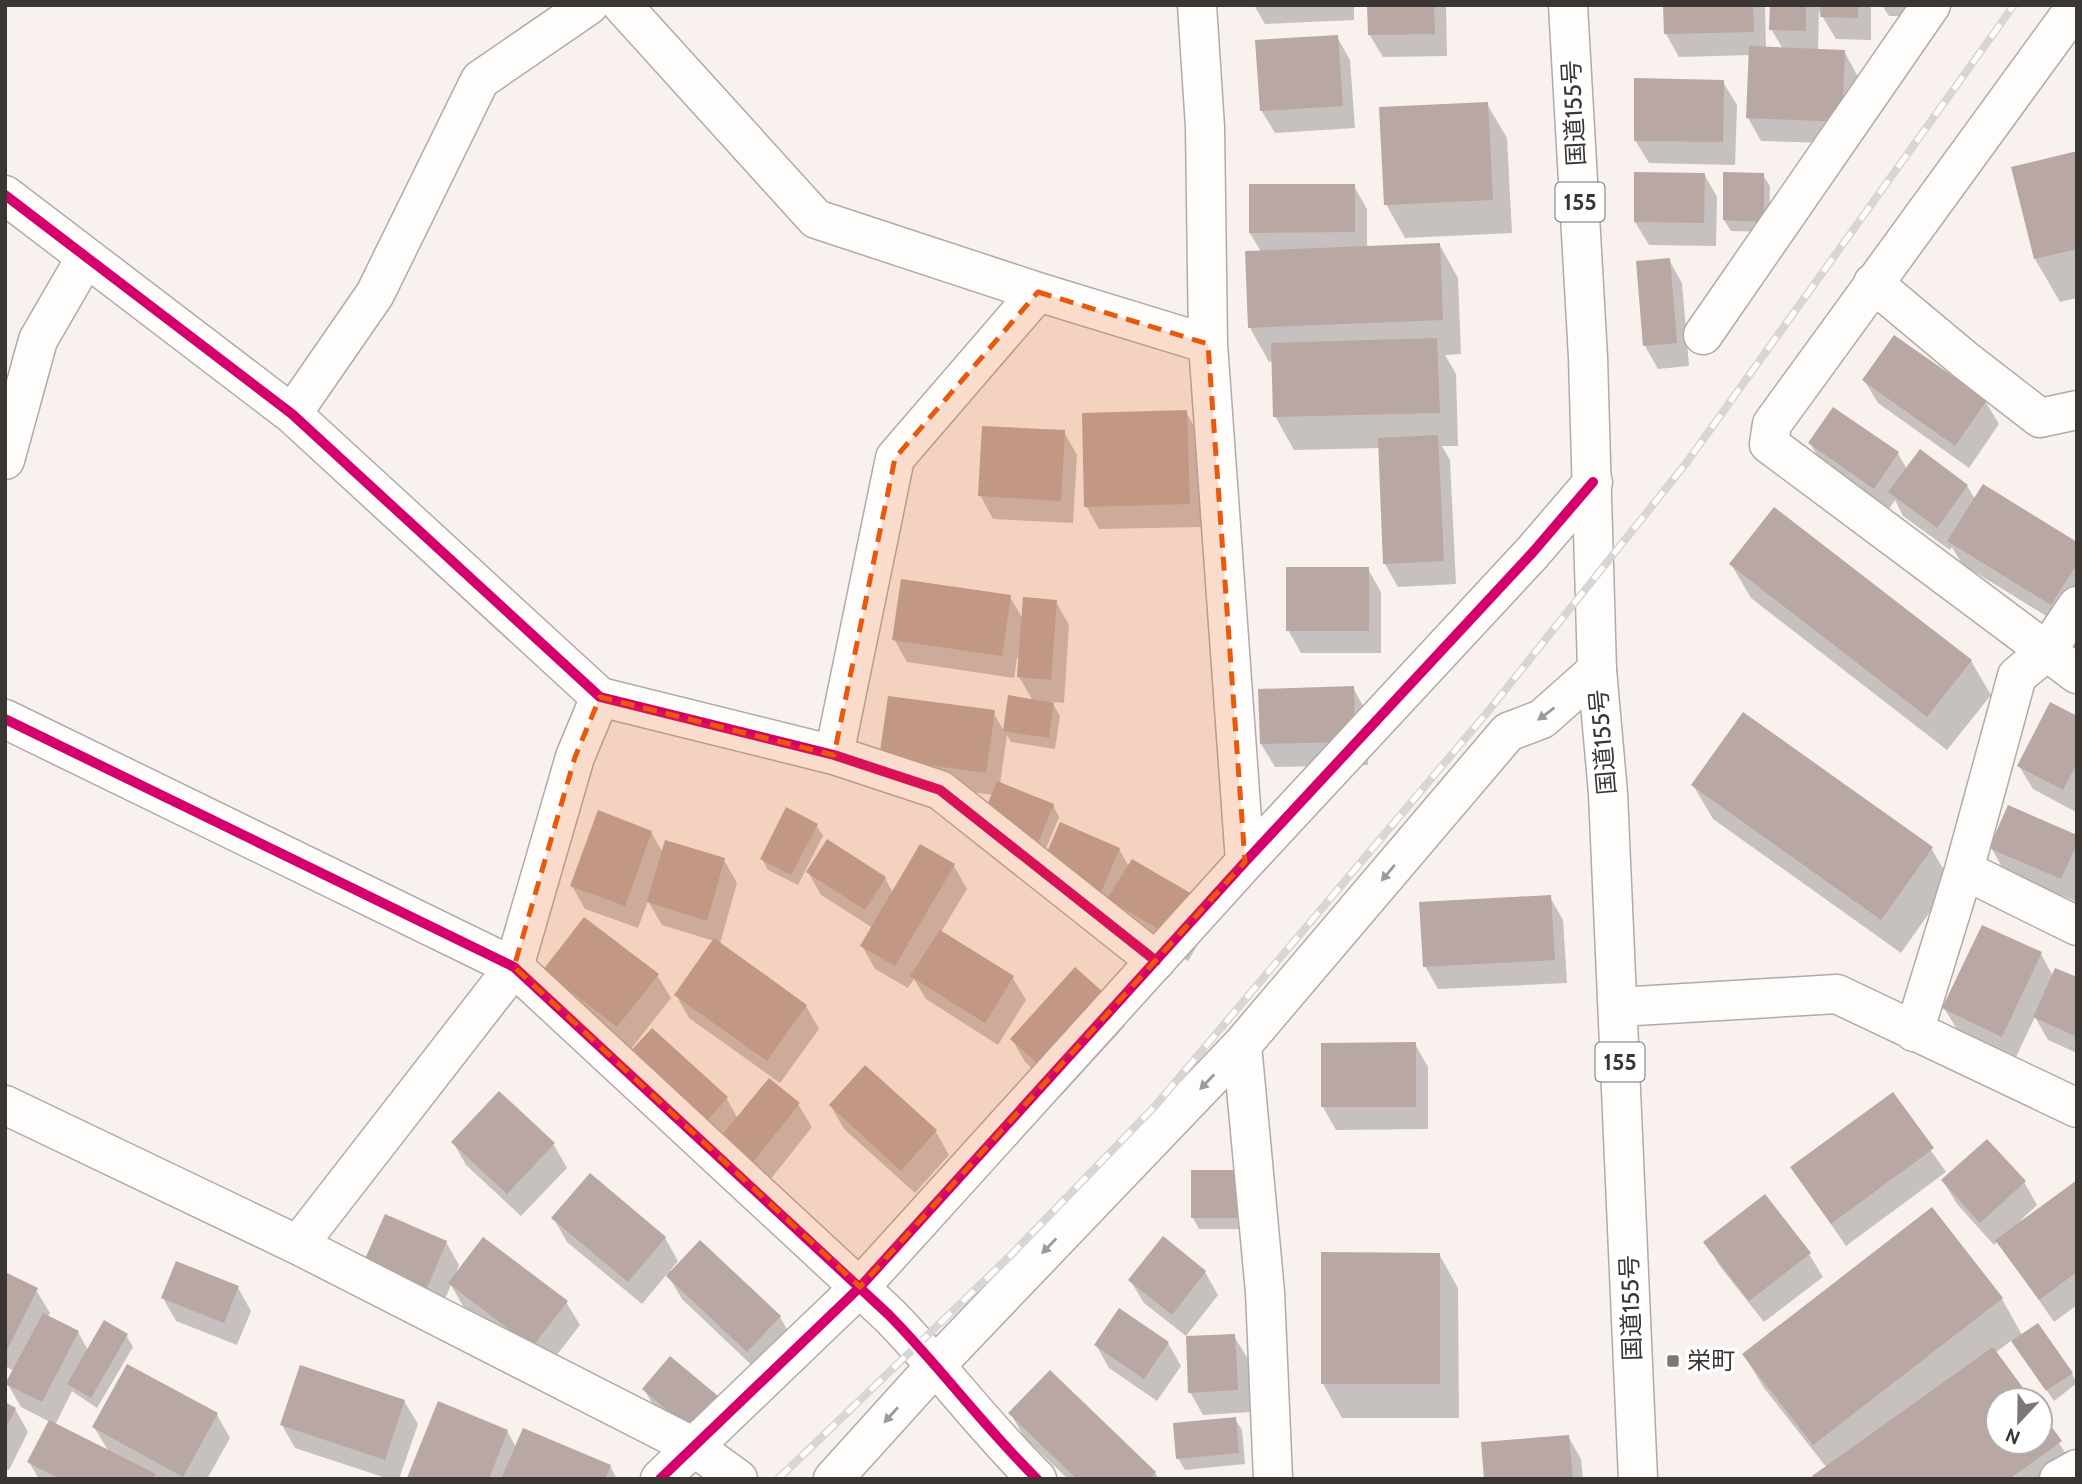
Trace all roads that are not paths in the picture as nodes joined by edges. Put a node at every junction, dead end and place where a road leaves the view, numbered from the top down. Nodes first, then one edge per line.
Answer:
1 (589, 5) edge
2 (622, 5) edge
3 (1197, 5) edge
4 (1568, 5) edge
5 (1931, 5) edge
6 (2077, 5) edge
7 (5, 195) edge
8 (86, 257) junction
9 (1873, 283) junction
10 (1038, 292) junction
11 (1703, 335) dead end
12 (1208, 344) junction
13 (2077, 410) edge
14 (292, 414) junction
15 (5, 460) edge
16 (1593, 482) junction
17 (2077, 606) edge
18 (2046, 652) junction
19 (1597, 670) junction
20 (2077, 674) edge
21 (600, 697) junction
22 (5, 719) edge
23 (834, 755) junction
24 (1245, 862) junction
25 (1964, 870) junction
26 (2077, 926) edge
27 (1156, 961) junction
28 (514, 967) junction
29 (1618, 1007) junction
30 (1914, 1032) junction
31 (1242, 1045) junction
32 (5, 1105) edge
33 (2077, 1108) edge
34 (298, 1245) junction
35 (860, 1287) junction
36 (937, 1364) junction
37 (694, 1447) junction
38 (2077, 1469) edge
39 (660, 1479) edge
40 (738, 1479) edge
41 (833, 1479) edge
42 (1037, 1479) edge
43 (1273, 1479) edge
44 (1638, 1479) edge
45 (2059, 1479) edge

1 - 14 main road
2 - 10 main road
3 - 12 main road
4 - 16 main road, 国道155号 / 155
5 - 11 main road
6 - 9 main road
7 - 8 main road
8 - 14 main road
8 - 15 main road
9 - 13 main road
9 - 18 main road
10 - 12 main road
10 - 23 main road
12 - 24 main road
14 - 21 main road
16 - 19 main road, 国道155号 / 155
16 - 24 main road
17 - 18 main road
18 - 20 main road
18 - 25 main road
19 - 29 main road, 国道155号 / 155
19 -> 31 main road
21 - 23 main road
21 - 28 main road
22 - 28 main road
23 - 27 main road
24 - 27 main road
25 - 26 main road
25 - 30 main road
27 - 35 main road
28 - 34 main road
28 - 35 main road
29 - 30 main road
29 - 44 main road, 国道155号 / 155
30 - 33 main road
31 -> 36 main road
31 - 43 main road
32 - 34 main road
34 - 37 main road
35 - 36 main road
35 - 37 main road
36 -> 41 main road
36 - 42 main road
37 - 39 main road
37 - 40 main road
38 - 45 main road

